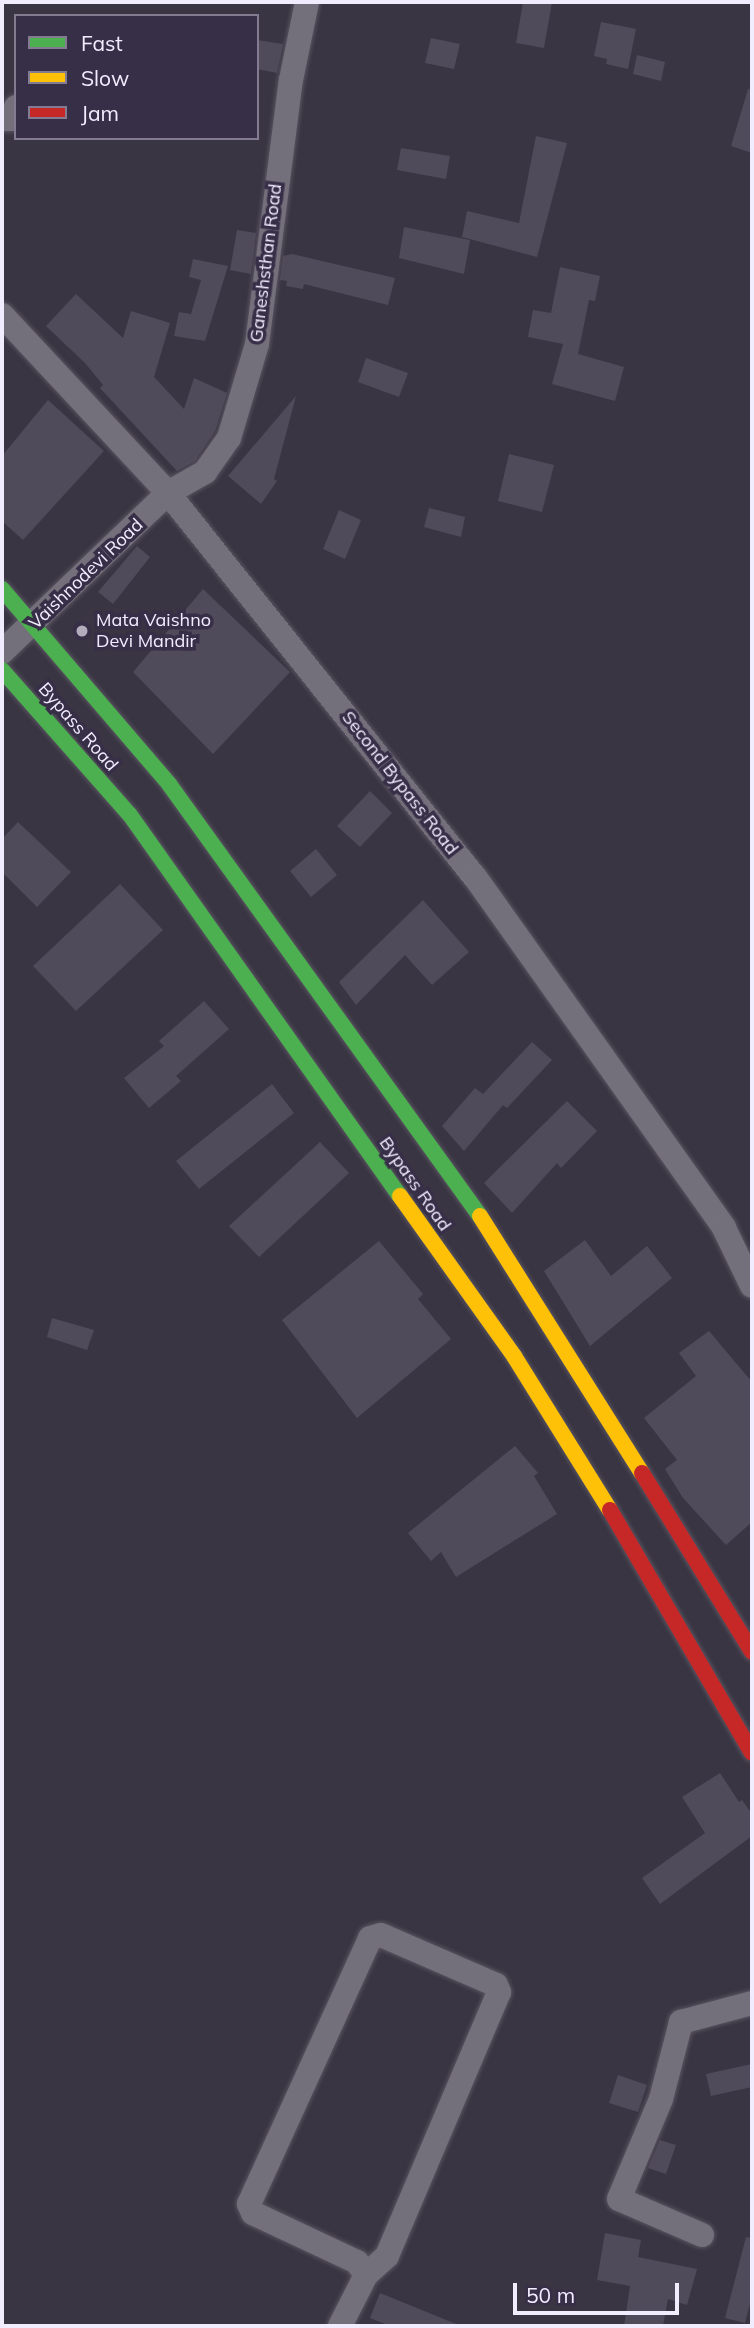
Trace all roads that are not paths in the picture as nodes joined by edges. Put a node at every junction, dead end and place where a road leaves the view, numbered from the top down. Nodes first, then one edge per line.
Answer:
1 (307, 2) edge
2 (2, 315) edge
3 (168, 494) junction
4 (2, 589) edge
5 (34, 625) junction
6 (2, 652) edge
7 (2, 670) edge
8 (510, 1259) junction
9 (479, 1285) junction
10 (752, 1286) edge
11 (752, 1652) edge
12 (752, 1753) edge
13 (752, 2003) edge
14 (702, 2235) dead end
15 (366, 2275) junction
16 (340, 2326) edge

1 - 3 street, Ganeshsthan Road
2 - 3 street, Second Bypass Road
3 - 5 street, Vaishnodevi Road
3 - 10 street, Second Bypass Road
4 - 5 main road, Bypass Road
5 - 6 street, Vaishnodevi Road
5 - 8 main road, Bypass Road
7 - 9 main road, Bypass Road
8 - 9 main road
8 - 11 main road, Bypass Road
9 - 12 main road, Bypass Road
13 - 14 street
15 - 15 street
15 - 16 street

